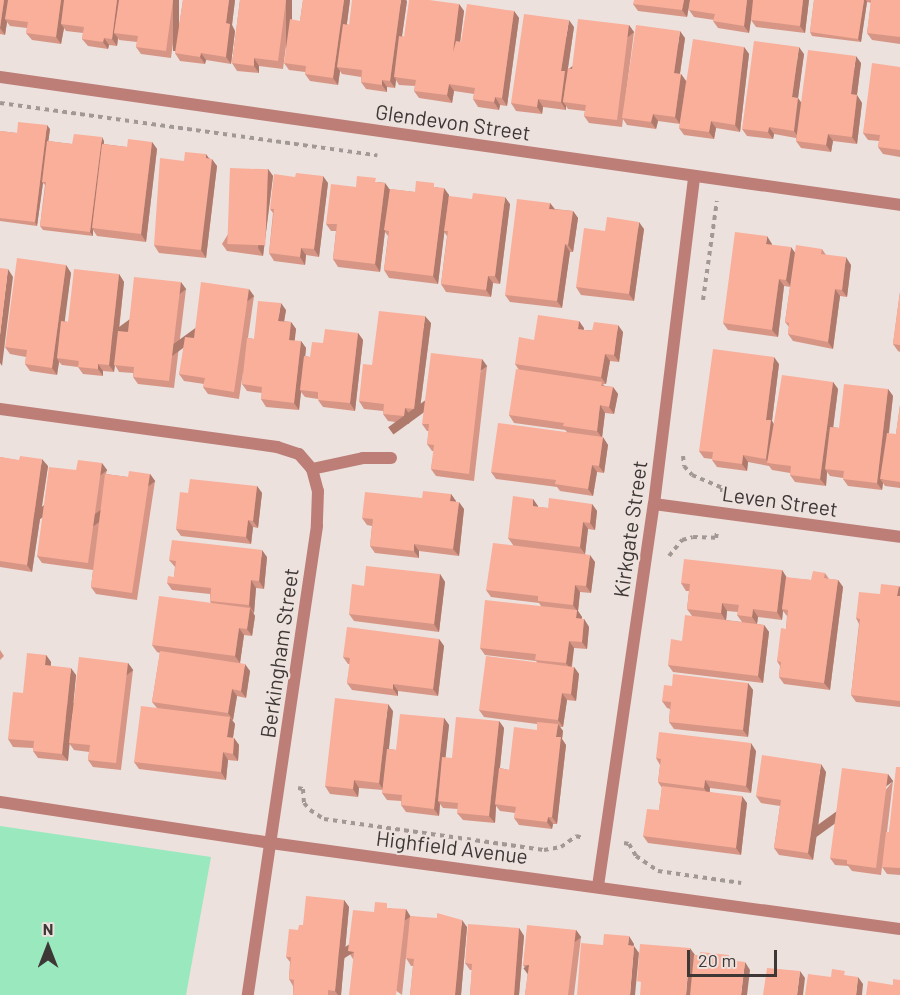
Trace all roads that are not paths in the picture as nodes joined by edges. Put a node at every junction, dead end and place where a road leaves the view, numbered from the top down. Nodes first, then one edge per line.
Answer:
1 (0, 77) edge
2 (694, 176) junction
3 (900, 205) edge
4 (0, 409) edge
5 (391, 458) dead end
6 (312, 469) junction
7 (654, 504) junction
8 (900, 537) edge
9 (0, 802) edge
10 (271, 843) junction
11 (598, 886) junction
12 (900, 929) edge
13 (248, 995) edge

1 - 2 street, Glendevon Street
2 - 3 street, Glendevon Street
2 - 7 street, Kirkgate Street
4 - 6 street
5 - 6 street
6 - 10 street, Berkingham Street
7 - 8 street, Leven Street
7 - 11 street, Kirkgate Street
9 - 10 street, Highfield Avenue
10 - 11 street, Highfield Avenue
10 - 13 street, Berkingham Street
11 - 12 street, Highfield Avenue

